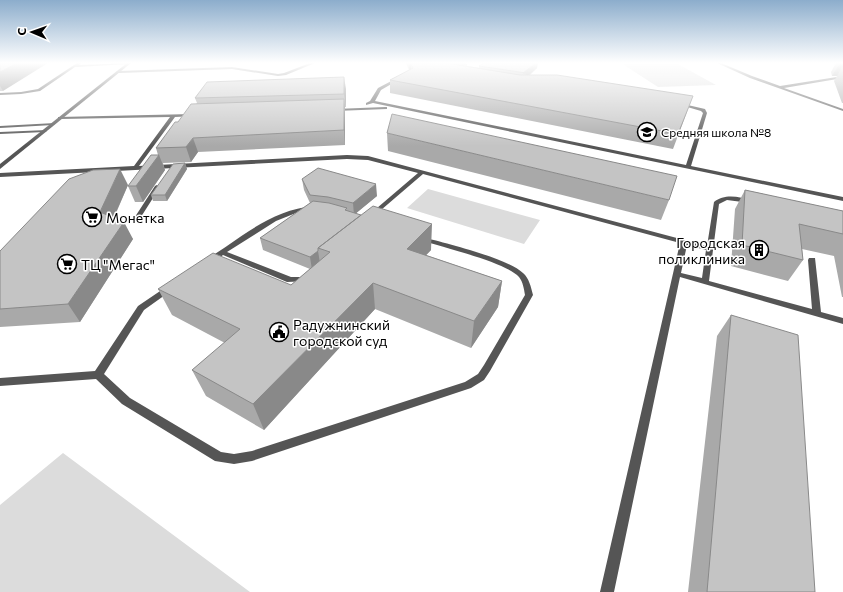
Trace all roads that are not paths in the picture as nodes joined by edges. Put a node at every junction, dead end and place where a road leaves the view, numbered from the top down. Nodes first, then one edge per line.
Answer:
1 (36, 91) edge
2 (95, 91) edge
3 (378, 91) edge
4 (788, 91) edge
5 (0, 94) edge
6 (372, 102) junction
7 (674, 103) edge
8 (399, 107) junction
9 (362, 109) junction
10 (330, 110) edge
11 (843, 110) edge
12 (174, 115) junction
13 (198, 115) edge
14 (60, 118) junction
15 (53, 124) junction
16 (0, 127) edge
17 (45, 131) junction
18 (0, 133) edge
19 (172, 166) junction
20 (0, 167) edge
21 (136, 167) junction
22 (688, 168) junction
23 (168, 172) edge
24 (422, 172) junction
25 (0, 174) edge
26 (160, 184) edge
27 (843, 199) edge
28 (755, 202) edge
29 (318, 209) edge
30 (136, 220) dead end
31 (371, 222) edge
32 (414, 236) edge
33 (684, 242) junction
34 (710, 249) junction
35 (223, 253) junction
36 (812, 260) dead end
37 (204, 265) edge
38 (678, 274) junction
39 (312, 276) edge
40 (178, 282) edge
41 (705, 282) junction
42 (817, 314) junction
43 (843, 321) edge
44 (98, 375) junction
45 (0, 382) edge
46 (607, 592) edge

1 - 5 street
2 - 14 street
3 - 6 street
4 - 11 street
6 - 8 street
6 - 9 street
7 - 22 street
8 - 9 street
8 - 22 street
9 - 10 street
12 - 13 street
12 - 14 street
12 - 21 street
14 - 15 street
15 - 16 street
15 - 17 street
17 - 18 street
17 - 20 street
19 - 21 street
19 - 23 street
19 - 24 street
21 - 25 street
22 - 27 street
24 - 31 street
24 - 33 street
26 - 30 street
28 - 34 street
29 - 35 street
32 - 44 street
33 - 34 street
33 - 38 street
34 - 41 street
35 - 37 street
35 - 39 street
36 - 42 street
38 - 41 street
38 - 46 street
40 - 44 street
41 - 42 street
42 - 43 street
44 - 45 street

